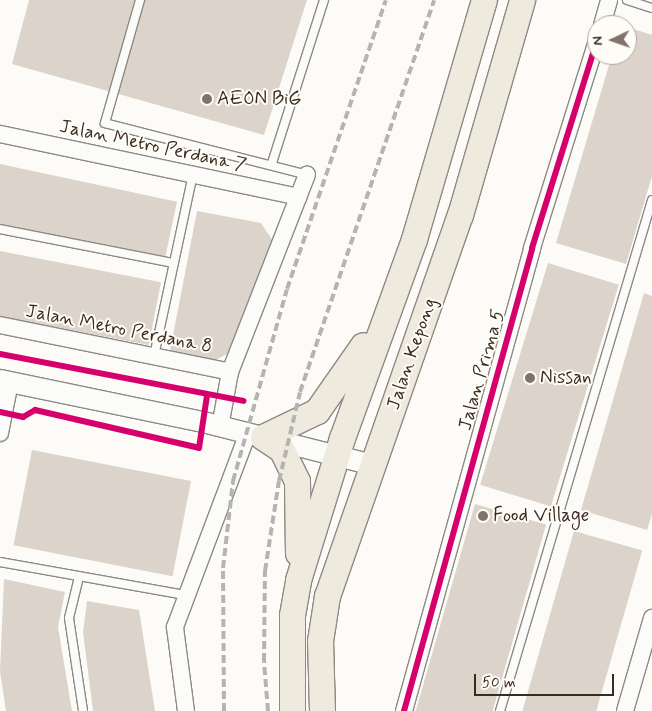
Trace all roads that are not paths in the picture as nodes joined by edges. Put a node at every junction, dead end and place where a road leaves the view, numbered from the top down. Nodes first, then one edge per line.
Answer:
1 (140, 0) edge
2 (324, 0) edge
3 (479, 0) edge
4 (484, 0) edge
5 (522, 0) edge
6 (609, 0) edge
7 (627, 0) edge
8 (652, 8) edge
9 (605, 15) edge
10 (470, 48) junction
11 (589, 65) edge
12 (0, 134) edge
13 (272, 163) junction
14 (193, 174) junction
15 (307, 175) joint
16 (298, 197) junction
17 (652, 200) edge
18 (0, 229) edge
19 (174, 263) junction
20 (390, 301) junction
21 (0, 325) edge
22 (154, 356) junction
23 (230, 372) junction
24 (5, 381) edge
25 (220, 427) junction
26 (0, 433) edge
27 (256, 435) junction
28 (337, 455) junction
29 (373, 465) junction
30 (0, 562) edge
31 (79, 577) junction
32 (298, 580) junction
33 (185, 595) junction
34 (652, 618) edge
35 (84, 711) edge
36 (186, 711) edge
37 (292, 711) edge
38 (322, 711) edge
39 (404, 711) edge
40 (500, 711) edge
41 (625, 711) edge

1 - 13 lane
2 - 13 lane
3 - 10 main road
4 - 10 main road, Jalan Kepong
5 - 29 main road, Jalan Kepong
6 - 9 street
7 - 8 lane
10 - 20 main road, Jalan Kepong
11 - 39 street, Jalan Prima 5
12 - 14 street, Jalan Metro Perdana 7
13 - 15 lane
14 - 16 street, Jalan Metro Perdana 7
14 - 19 lane
15 - 16 street
16 - 23 street
17 - 40 lane
18 - 19 lane
19 - 22 lane
20 - 27 main road
20 - 28 main road, Jalan Kepong
21 - 22 street, Jalan Metro Perdana 8
22 - 23 street, Jalan Metro Perdana 8
23 - 25 street
24 - 25 street
24 - 26 street
25 - 27 street
27 - 28 street
27 - 32 main road
27 - 33 street
28 - 29 street
28 - 32 main road, Jalan Kepong
29 - 38 main road, Jalan Kepong
30 - 31 lane
31 - 33 lane
31 - 35 lane
32 - 37 main road, Jalan Kepong
33 - 36 street
34 - 41 street

